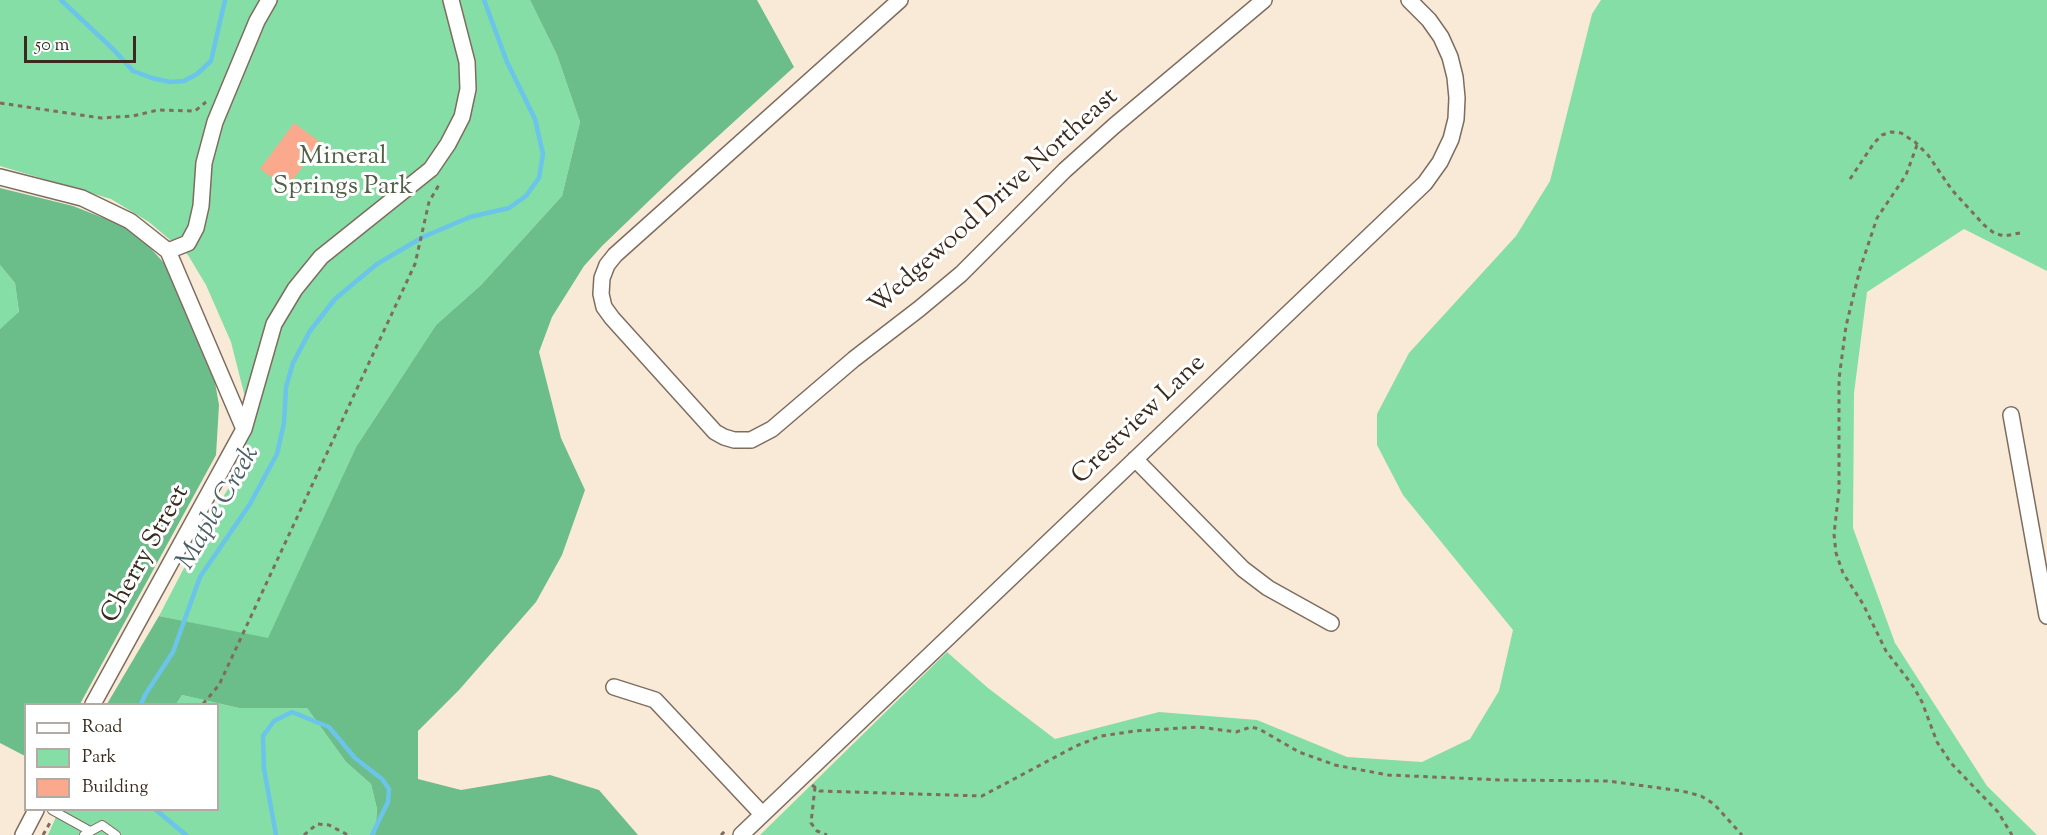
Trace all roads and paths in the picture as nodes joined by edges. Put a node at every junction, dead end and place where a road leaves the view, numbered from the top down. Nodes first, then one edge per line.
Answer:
1 (269, 0) edge
2 (451, 0) edge
3 (900, 0) edge
4 (1264, 0) edge
5 (1410, 0) edge
6 (208, 101) dead end
7 (0, 103) edge
8 (1917, 145) junction
9 (0, 177) edge
10 (1850, 179) dead end
11 (429, 202) dead end
12 (2020, 233) dead end
13 (168, 251) junction
14 (2011, 415) dead end
15 (244, 429) junction
16 (1135, 459) junction
17 (2047, 616) edge
18 (1331, 623) dead end
19 (614, 687) dead end
20 (94, 703) edge
21 (205, 703) edge
22 (807, 782) dead end
23 (815, 787) junction
24 (35, 811) edge
25 (54, 811) edge
26 (762, 814) junction
27 (87, 833) edge
28 (23, 835) edge
29 (43, 835) edge
30 (116, 835) edge
31 (304, 835) edge
32 (348, 835) edge
33 (741, 835) edge
34 (827, 835) edge
35 (1742, 835) edge
36 (2012, 835) edge

1 - 13 street
2 - 15 street, Cherry Street
3 - 4 street, Wedgewood Drive Northeast
5 - 16 street, Crestview Lane
6 - 7 path
8 - 10 path
8 - 12 path
8 - 36 path
9 - 13 street
11 - 21 path
13 - 15 street
14 - 17 street
15 - 20 street, Cherry Street
16 - 18 street
16 - 26 street, Crestview Lane
19 - 26 street
22 - 23 path
23 - 34 path
23 - 35 path
24 - 28 street
25 - 27 lane
25 - 29 path
26 - 33 street, Crestview Lane
27 - 30 lane
31 - 32 path

